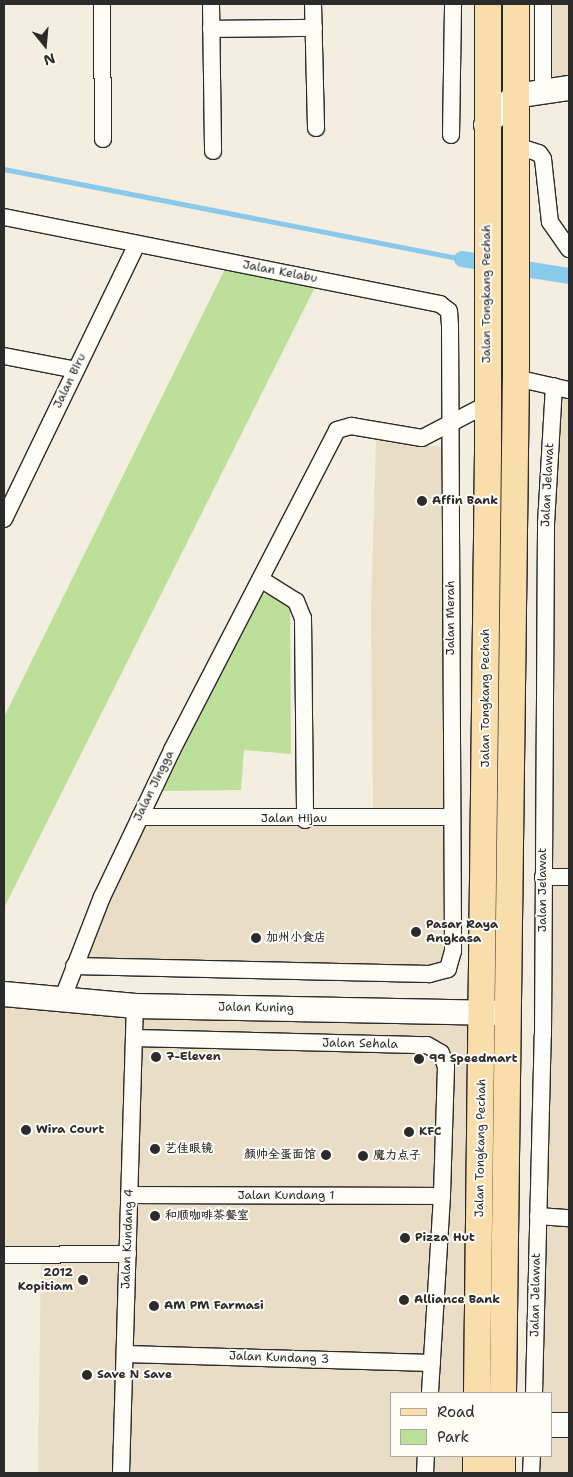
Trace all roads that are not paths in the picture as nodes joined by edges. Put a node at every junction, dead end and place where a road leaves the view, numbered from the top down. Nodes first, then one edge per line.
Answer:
1 (102, 4) edge
2 (211, 4) edge
3 (313, 4) edge
4 (453, 4) edge
5 (488, 4) edge
6 (516, 4) edge
7 (543, 4) edge
8 (314, 28) junction
9 (211, 29) junction
10 (569, 88) edge
11 (542, 90) junction
12 (515, 96) junction
13 (486, 125) junction
14 (316, 128) dead end
15 (451, 136) dead end
16 (103, 139) dead end
17 (514, 145) junction
18 (213, 151) dead end
19 (4, 217) edge
20 (137, 244) junction
21 (569, 249) edge
22 (4, 356) edge
23 (76, 370) junction
24 (516, 378) junction
25 (561, 388) edge
26 (486, 404) junction
27 (452, 419) junction
28 (5, 512) edge
29 (262, 580) junction
30 (140, 816) junction
31 (449, 817) junction
32 (305, 820) junction
33 (543, 877) junction
34 (569, 877) edge
35 (74, 966) junction
36 (4, 994) edge
37 (62, 1000) junction
38 (135, 1006) junction
39 (496, 1013) junction
40 (134, 1038) junction
41 (130, 1196) junction
42 (442, 1196) junction
43 (538, 1216) junction
44 (569, 1218) edge
45 (128, 1254) junction
46 (4, 1255) edge
47 (125, 1354) junction
48 (432, 1363) junction
49 (430, 1392) edge
50 (477, 1392) edge
51 (503, 1392) edge
52 (534, 1392) edge
53 (569, 1425) edge
54 (553, 1426) edge
55 (426, 1457) edge
56 (476, 1457) edge
57 (502, 1457) edge
58 (532, 1457) edge
59 (121, 1473) edge
60 (425, 1473) edge
61 (476, 1473) edge
62 (502, 1473) edge
63 (531, 1473) edge

1 - 16 street
2 - 9 street
3 - 8 street
4 - 15 street
5 - 13 main road, Jalan Tongkang Pechah
6 - 12 main road, Jalan Tongkang Pechah
7 - 11 street
8 - 9 street
8 - 14 street
9 - 18 street
10 - 11 street
11 - 12 street
12 - 13 street
12 - 17 main road, Jalan Tongkang Pechah
13 - 26 main road, Jalan Tongkang Pechah
17 - 21 street
17 - 24 main road, Jalan Tongkang Pechah
19 - 20 street, Jalan Kelabu
20 - 23 street, Jalan Biru
20 - 27 street, Jalan Kelabu
22 - 23 street
23 - 28 street, Jalan Biru
24 - 25 street
24 - 39 main road, Jalan Tongkang Pechah
25 - 33 street, Jalan Jelawat
26 - 27 street, Jalan Jingga
26 - 39 main road, Jalan Tongkang Pechah
27 - 29 street, Jalan Jingga
27 - 31 street, Jalan Merah
29 - 30 street, Jalan Jingga
29 - 32 street
30 - 32 street, Jalan Hijau
30 - 35 street, Jalan Jingga
31 - 32 street, Jalan Hijau
31 - 35 street, Jalan Merah
33 - 34 street
33 - 43 street, Jalan Jelawat
35 - 37 street, Jalan Jingga
36 - 37 street, Jalan Kuning
37 - 38 street, Jalan Kuning
38 - 39 street, Jalan Kuning
38 - 40 street, Jalan Kundang 4
39 - 50 main road, Jalan Tongkang Pechah
39 - 51 main road, Jalan Tongkang Pechah
40 - 41 street, Jalan Kundang 4
40 - 42 street, Jalan Sehala
41 - 42 street, Jalan Kundang 1
41 - 45 street, Jalan Kundang 4
42 - 48 street, Jalan Sehala
43 - 44 street
43 - 52 street, Jalan Jelawat
45 - 46 street
45 - 47 street, Jalan Kundang 4
47 - 48 street, Jalan Kundang 3
47 - 59 street, Jalan Kundang 4
48 - 49 street, Jalan Sehala
53 - 54 street
55 - 60 street
56 - 61 main road
57 - 62 main road
58 - 63 street

